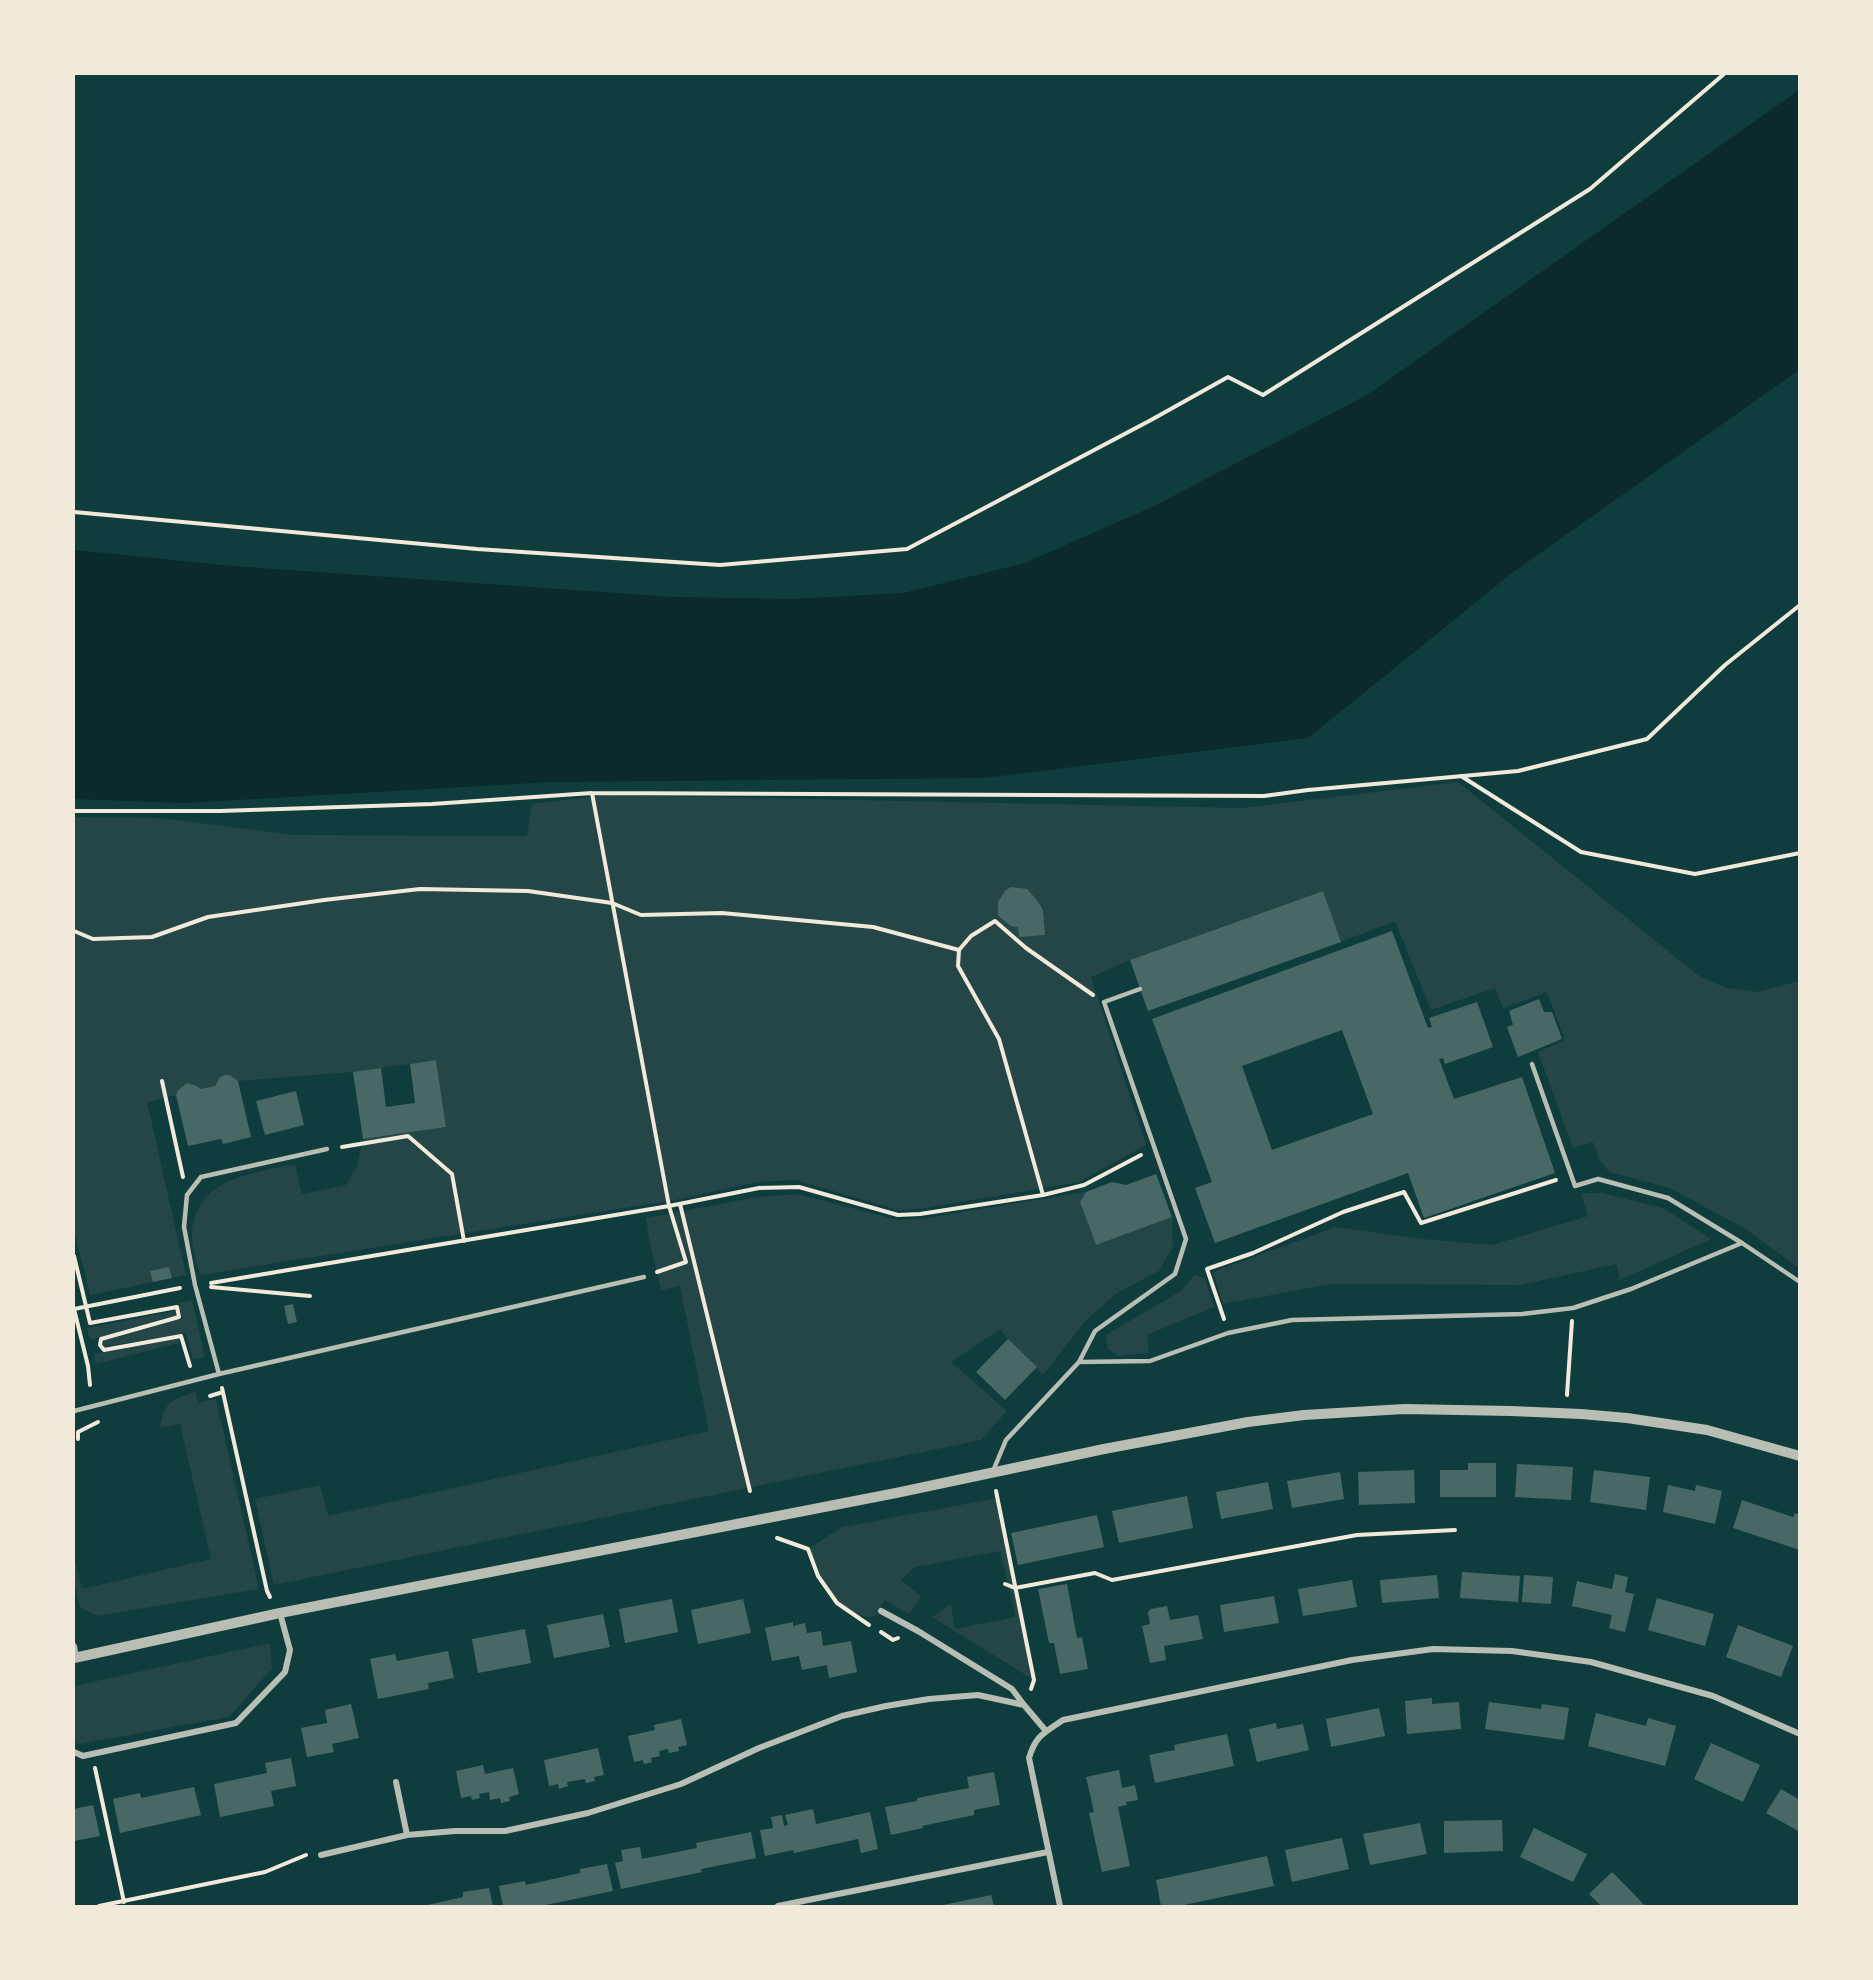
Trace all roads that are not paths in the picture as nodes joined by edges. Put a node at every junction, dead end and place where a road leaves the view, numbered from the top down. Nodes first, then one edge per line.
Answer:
1 (1140, 989) dead end
2 (1532, 1064) dead end
3 (327, 1149) road end
4 (1742, 1243) junction
5 (644, 1276) road end
6 (1800, 1282) edge
7 (1079, 1362) junction
8 (219, 1374) junction
9 (74, 1411) edge
10 (1800, 1456) edge
11 (993, 1472) junction
12 (881, 1611) dead end
13 (280, 1613) junction
14 (74, 1654) edge
15 (1024, 1706) junction
16 (1046, 1731) junction
17 (1800, 1734) edge
18 (74, 1752) edge
19 (396, 1782) dead end
20 (407, 1835) junction
21 (1048, 1852) junction
22 (321, 1855) road end
23 (778, 1906) edge
24 (1060, 1906) edge

1 - 7 lane
2 - 4 lane
3 - 8 lane
4 - 6 lane
4 - 7 lane
5 - 8 lane
7 - 11 lane
8 - 9 lane
10 - 11 street
11 - 13 street
12 - 15 street
13 - 14 street
13 - 18 street
15 - 16 street
15 - 20 street
16 - 17 street
16 - 21 street
19 - 20 street
20 - 22 street
21 - 23 street
21 - 24 street

